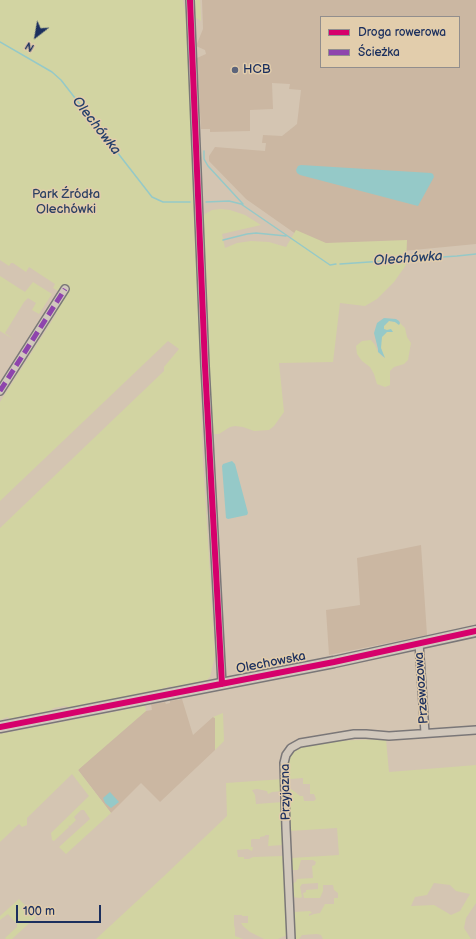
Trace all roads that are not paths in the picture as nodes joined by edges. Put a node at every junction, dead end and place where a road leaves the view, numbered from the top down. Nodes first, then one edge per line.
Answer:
1 (186, 0) edge
2 (190, 0) edge
3 (189, 13) junction
4 (65, 289) dead end
5 (0, 391) edge
6 (476, 631) edge
7 (419, 643) junction
8 (222, 684) junction
9 (0, 727) edge
10 (476, 730) edge
11 (425, 733) junction
12 (389, 736) joint
13 (291, 939) edge

1 - 3 street
2 - 3 street
3 - 8 street
4 - 5 street
6 - 7 street, Olechowska
7 - 8 street, Olechowska
7 - 11 street, Przewozowa
8 - 9 street, Olechowska
10 - 11 street, Przewozowa
11 - 12 street, Przewozowa
12 - 13 street, Przyjazna

